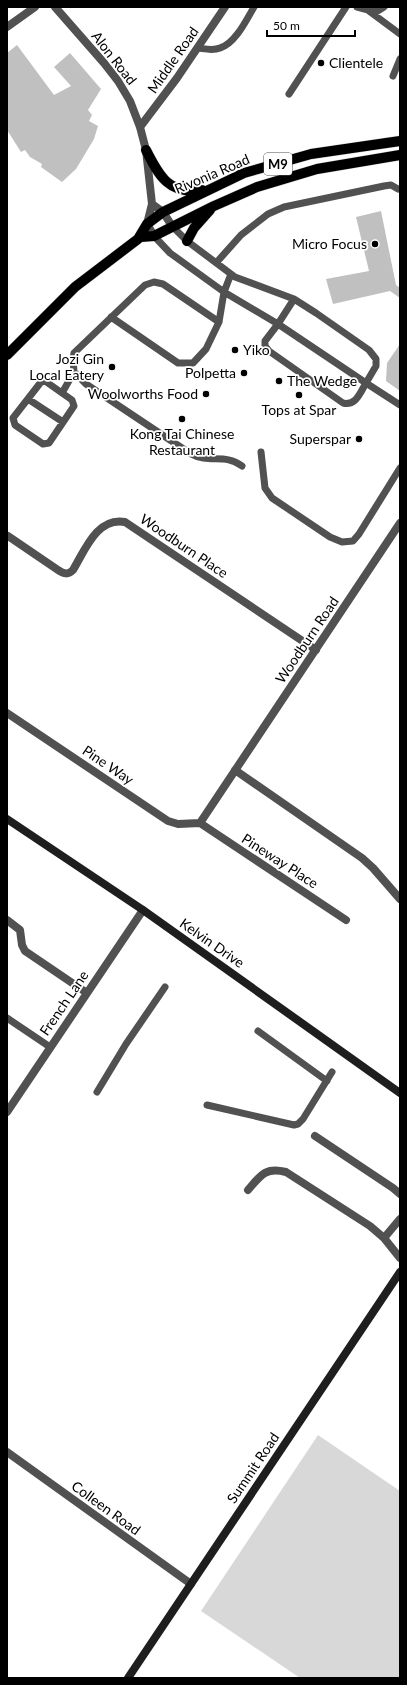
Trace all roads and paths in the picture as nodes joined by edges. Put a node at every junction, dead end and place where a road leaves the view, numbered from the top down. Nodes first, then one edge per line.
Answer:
1 (34, 7) edge
2 (55, 7) edge
3 (225, 7) edge
4 (254, 7) edge
5 (346, 7) edge
6 (357, 7) edge
7 (384, 7) edge
8 (369, 11) junction
9 (7, 27) edge
10 (400, 34) edge
11 (198, 48) junction
12 (400, 59) edge
13 (393, 76) dead end
14 (289, 94) dead end
15 (140, 127) junction
16 (400, 141) edge
17 (146, 150) junction
18 (400, 155) edge
19 (213, 188) junction
20 (398, 189) dead end
21 (152, 204) junction
22 (214, 206) junction
23 (163, 212) junction
24 (147, 224) junction
25 (172, 226) junction
26 (154, 236) junction
27 (141, 237) junction
28 (187, 241) junction
29 (216, 263) junction
30 (231, 274) junction
31 (224, 292) junction
32 (294, 300) junction
33 (111, 317) junction
34 (219, 322) junction
35 (278, 324) junction
36 (7, 355) edge
37 (74, 372) junction
38 (366, 383) junction
39 (62, 393) junction
40 (28, 399) junction
41 (400, 405) edge
42 (63, 422) junction
43 (261, 452) dead end
44 (242, 466) dead end
45 (400, 468) edge
46 (400, 523) edge
47 (8, 536) dead end
48 (316, 650) junction
49 (7, 713) edge
50 (234, 770) junction
51 (7, 819) edge
52 (200, 824) junction
53 (400, 900) edge
54 (143, 910) junction
55 (7, 920) edge
56 (346, 920) dead end
57 (165, 987) dead end
58 (87, 992) junction
59 (7, 1018) edge
60 (258, 1032) dead end
61 (50, 1046) junction
62 (332, 1072) dead end
63 (327, 1081) junction
64 (97, 1092) dead end
65 (400, 1093) edge
66 (208, 1105) dead end
67 (7, 1112) edge
68 (315, 1136) dead end
69 (248, 1190) dead end
70 (400, 1194) edge
71 (400, 1219) edge
72 (384, 1238) junction
73 (400, 1258) edge
74 (400, 1272) edge
75 (7, 1452) edge
76 (190, 1584) junction
77 (128, 1678) edge

1 - 9 street
2 - 15 street, Alon Road
3 - 11 street, Middle Road
4 - 11 lane
5 - 14 lane
6 - 8 lane
7 - 8 lane
8 - 10 lane
11 - 15 street, Middle Road
12 - 13 lane
15 - 17 street, Alon Road
16 - 19 main road, Rivonia Road / M9
17 - 19 main road
17 - 21 street, Alon Road
18 - 22 main road, M9
19 - 23 main road, Rivonia Road / M9
20 - 29 lane
21 - 23 street
21 - 24 street, Alon Road
22 - 25 main road, M9
22 - 28 main road
23 - 24 main road, Rivonia Road / M9
23 - 25 street
24 - 26 street
24 - 27 main road, Rivonia Road / M9
25 - 26 main road, M9
25 - 28 lane
26 - 27 main road, M9
26 - 31 lane
27 - 36 main road, Rivonia Road / M9
28 - 29 lane
29 - 30 lane
30 - 31 lane
30 - 32 lane
31 - 34 lane
31 - 35 lane
32 - 35 lane
32 - 38 lane
33 - 34 lane
33 - 34 lane
33 - 37 lane
35 - 38 lane
35 - 38 lane
37 - 39 lane
37 - 44 lane
38 - 41 lane
39 - 40 lane
39 - 42 lane
40 - 42 lane
40 - 42 lane
43 - 45 lane
46 - 48 street, Woodburn Road
47 - 48 street, Woodburn Place
48 - 50 street, Woodburn Road
49 - 52 street, Pine Way
50 - 52 street, Woodburn Road
50 - 53 street
51 - 54 main road, Kelvin Drive
52 - 56 street, Pineway Place
54 - 58 street, French Lane
54 - 65 main road, Kelvin Drive
55 - 58 street
57 - 64 lane
58 - 61 street, French Lane
59 - 61 lane
60 - 63 lane
61 - 67 street, French Lane
62 - 63 lane
63 - 66 lane
68 - 70 street
69 - 72 street
71 - 72 street
72 - 73 street
74 - 76 main road, Summit Road
75 - 76 street, Colleen Road
76 - 77 main road, Summit Road

